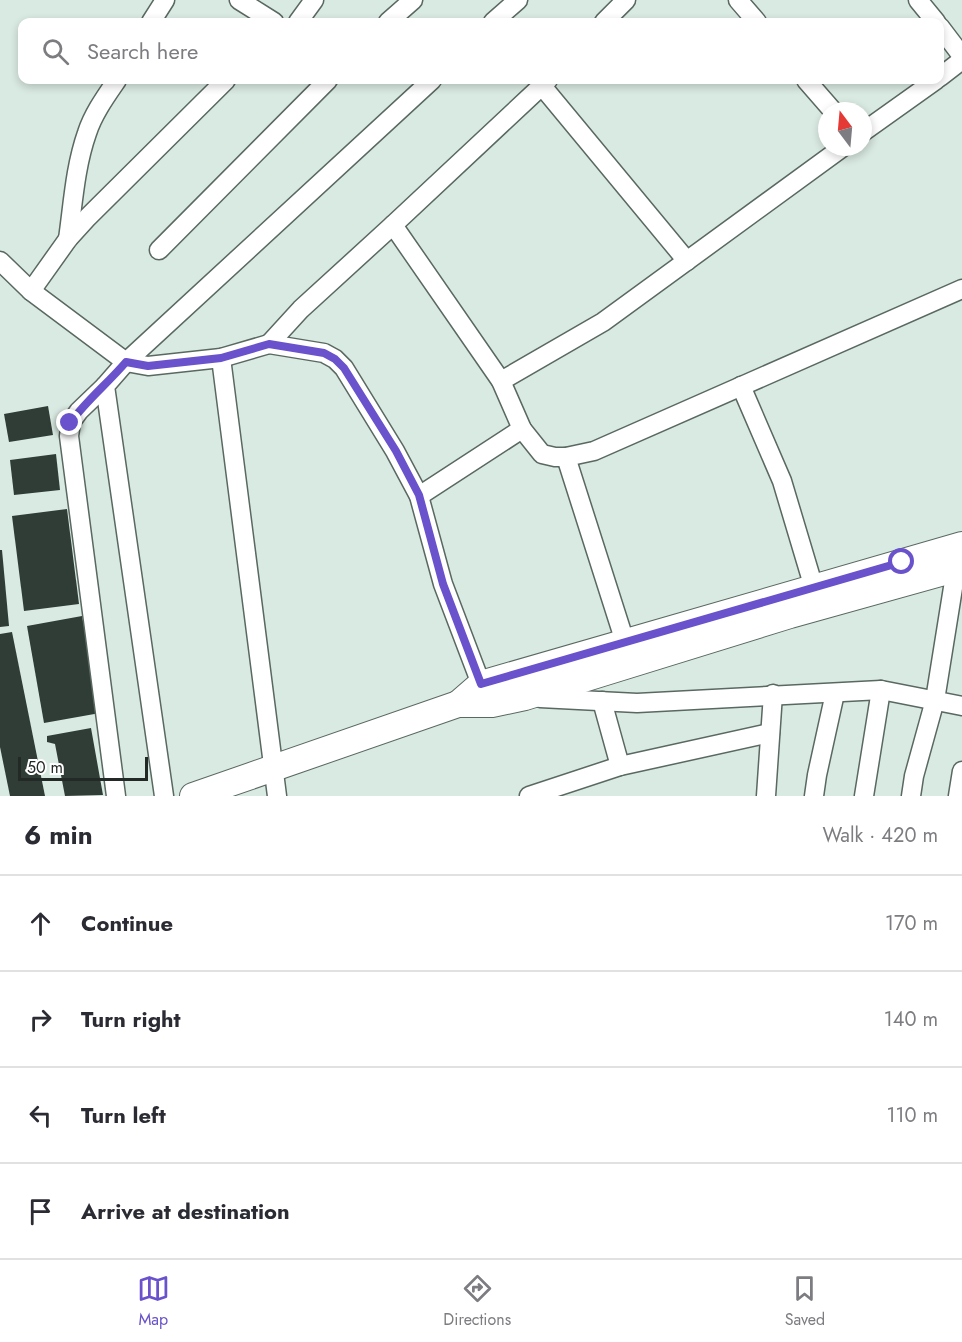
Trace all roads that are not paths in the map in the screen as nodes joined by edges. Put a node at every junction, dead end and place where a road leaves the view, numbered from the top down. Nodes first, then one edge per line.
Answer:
1 (165, 0) edge
2 (238, 0) edge
3 (314, 0) edge
4 (413, 0) edge
5 (518, 0) edge
6 (626, 0) edge
7 (738, 0) edge
8 (918, 0) edge
9 (154, 18) edge
10 (267, 18) edge
11 (301, 18) edge
12 (393, 18) edge
13 (498, 18) edge
14 (608, 18) edge
15 (754, 18) edge
16 (933, 18) edge
17 (944, 34) edge
18 (962, 58) edge
19 (944, 73) edge
20 (115, 84) edge
21 (222, 84) edge
22 (324, 84) edge
23 (428, 84) edge
24 (543, 84) edge
25 (547, 84) edge
26 (809, 84) edge
27 (930, 84) edge
28 (825, 102) edge
29 (872, 126) edge
30 (831, 156) edge
31 (393, 225) junction
32 (68, 239) junction
33 (159, 250) dead end
34 (0, 261) edge
35 (687, 261) junction
36 (962, 289) edge
37 (31, 291) junction
38 (269, 344) junction
39 (221, 358) junction
40 (126, 362) junction
41 (501, 381) junction
42 (105, 386) junction
43 (741, 386) junction
44 (522, 429) junction
45 (566, 457) junction
46 (419, 495) junction
47 (960, 560) edge
48 (814, 588) junction
49 (625, 642) junction
50 (481, 684) junction
51 (881, 690) junction
52 (835, 693) junction
53 (773, 694) junction
54 (525, 697) junction
55 (935, 700) junction
56 (602, 701) junction
57 (458, 704) junction
58 (962, 706) edge
59 (770, 733) junction
60 (620, 766) junction
61 (274, 769) junction
62 (962, 771) edge
63 (116, 796) edge
64 (164, 796) edge
65 (193, 796) edge
66 (277, 796) edge
67 (529, 796) edge
68 (766, 796) edge
69 (814, 796) edge
70 (864, 796) edge
71 (911, 796) edge
72 (958, 796) edge

1 - 9 street
2 - 10 street
3 - 11 street
4 - 12 street
5 - 13 street
6 - 14 street
7 - 15 street
8 - 16 street
17 - 18 street
18 - 19 street
20 - 32 street
21 - 32 street
22 - 33 street
23 - 40 street
24 - 31 street
25 - 35 street
26 - 28 street
27 - 29 street
30 - 35 street
31 - 38 street
31 - 41 street
32 - 37 street
34 - 37 street
35 - 41 street
36 - 43 street
37 - 40 street
38 - 39 street
38 - 46 street
39 - 40 street
39 - 61 street
40 - 42 street
41 - 44 street
42 - 63 street
42 - 64 street
43 - 45 street
43 - 48 street
44 - 45 street
44 - 46 street
45 - 49 street
46 - 50 street
47 - 48 street
47 - 54 street
47 - 55 street
48 - 49 street
49 - 50 street
50 - 57 street
51 - 52 street
51 - 55 street
51 - 70 street
52 - 53 street
52 - 69 street
53 - 56 street
53 - 59 street
54 - 56 street
54 - 57 street
55 - 58 street
55 - 71 street
56 - 60 street
57 - 61 street
59 - 60 street
59 - 68 street
60 - 67 street
61 - 65 street
61 - 66 street
62 - 72 street

